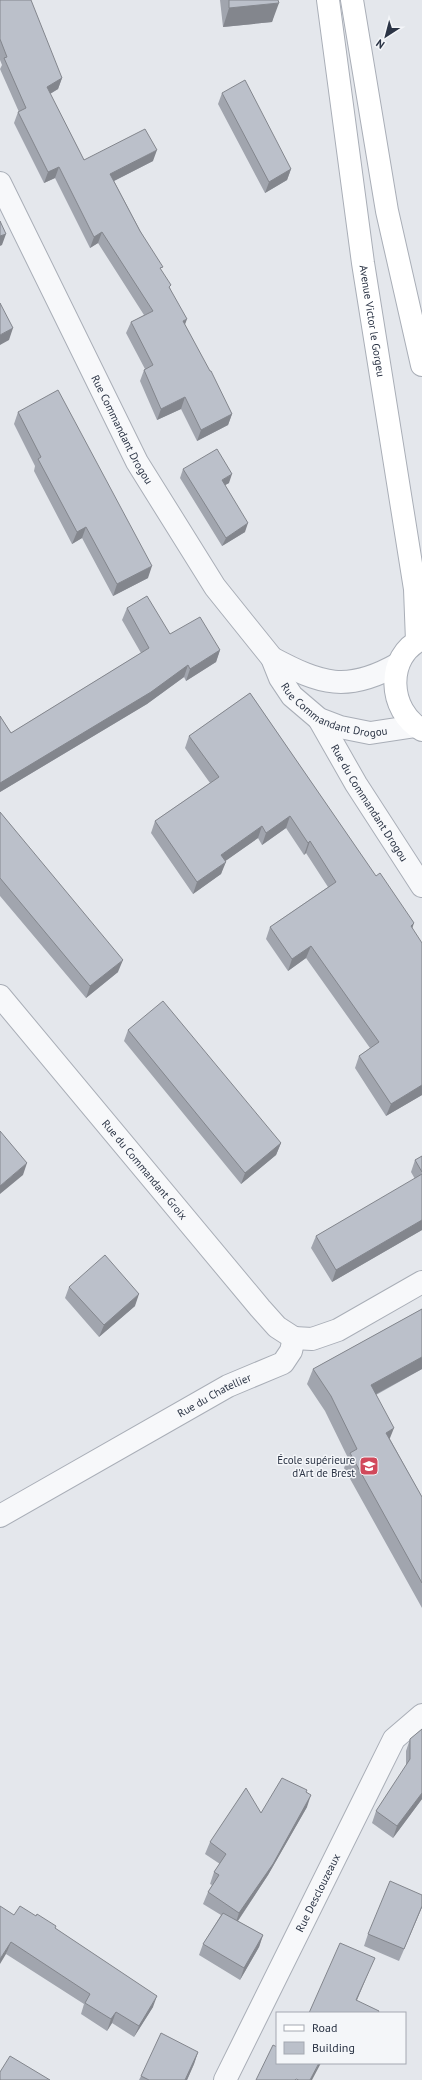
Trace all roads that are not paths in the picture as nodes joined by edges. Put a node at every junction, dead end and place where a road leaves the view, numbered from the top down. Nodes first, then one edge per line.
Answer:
1 (328, 0) edge
2 (352, 0) edge
3 (0, 183) edge
4 (422, 365) edge
5 (419, 640) edge
6 (272, 658) junction
7 (398, 664) junction
8 (319, 720) junction
9 (419, 728) edge
10 (422, 886) edge
11 (0, 996) edge
12 (422, 1282) edge
13 (294, 1338) junction
14 (0, 1516) edge
15 (422, 1715) edge
16 (225, 2080) edge

1 - 5 main road, Avenue Victor le Gorgeu
2 - 4 main road
3 - 6 street, Rue Commandant Drogou
5 - 7 main road
6 - 7 street, Rue Commandant Drogou
6 - 8 street, Rue Commandant Drogou
7 - 9 main road
8 - 9 street, Rue Commandant Drogou
8 - 10 street, Rue du Commandant Drogou
11 - 13 street, Rue du Commandant Groix
12 - 13 street
13 - 14 street, Rue du Chatellier
15 - 16 street, Rue Desclouzeaux

